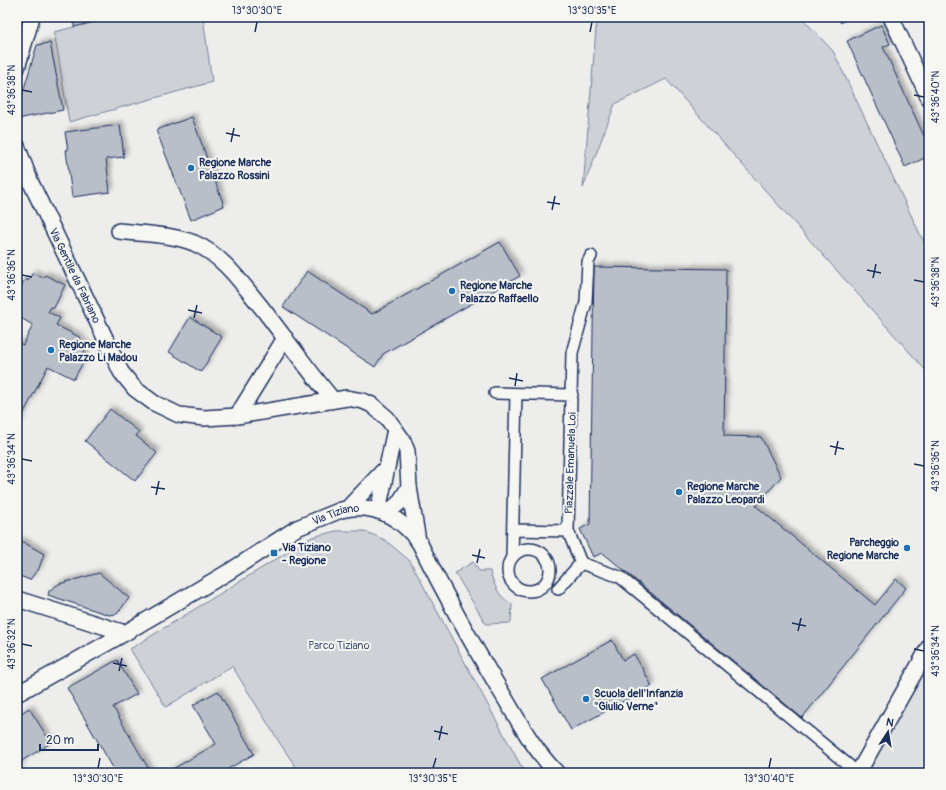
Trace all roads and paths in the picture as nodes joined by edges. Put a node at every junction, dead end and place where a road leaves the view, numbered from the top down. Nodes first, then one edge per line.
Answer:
1 (32, 17) edge
2 (892, 17) edge
3 (17, 68) edge
4 (929, 98) edge
5 (17, 146) edge
6 (119, 231) dead end
7 (591, 256) dead end
8 (285, 338) junction
9 (495, 393) dead end
10 (516, 394) junction
11 (572, 395) junction
12 (333, 400) junction
13 (237, 416) junction
14 (395, 429) junction
15 (386, 468) junction
16 (409, 487) junction
17 (348, 508) junction
18 (382, 512) junction
19 (513, 530) junction
20 (568, 531) junction
21 (419, 542) junction
22 (512, 557) junction
23 (581, 562) junction
24 (550, 574) junction
25 (565, 580) junction
26 (558, 589) dead end
27 (17, 599) edge
28 (125, 633) junction
29 (929, 647) edge
30 (17, 694) edge
31 (557, 773) edge
32 (858, 773) edge

1 - 3 street
2 - 4 street
5 - 13 street, Via Gentile da Fabriano
6 - 8 street
7 - 11 street, Piazzale Emanuela Loi
8 - 12 street
8 - 13 street
9 - 10 street
10 - 11 street
10 - 19 street
11 - 20 street, Piazzale Emanuela Loi
12 - 13 street, Via Gentile da Fabriano
12 - 14 street, Via Gentile da Fabriano
14 - 15 street
14 - 16 street, Via Gentile da Fabriano
15 - 17 street
15 - 18 street
16 - 18 street
16 - 21 street, Via Gentile da Fabriano
17 - 18 street, Via Tiziano
17 - 28 street, Via Tiziano
18 - 21 street, Via Tiziano
19 - 20 street
19 - 22 street
20 - 23 street, Piazzale Emanuela Loi
21 - 31 street, Via Tiziano
22 - 24 street
22 - 24 street
23 - 25 street
23 - 32 street
24 - 25 street
25 - 26 street
27 - 28 street
28 - 30 street, Via Tiziano
29 - 32 street

